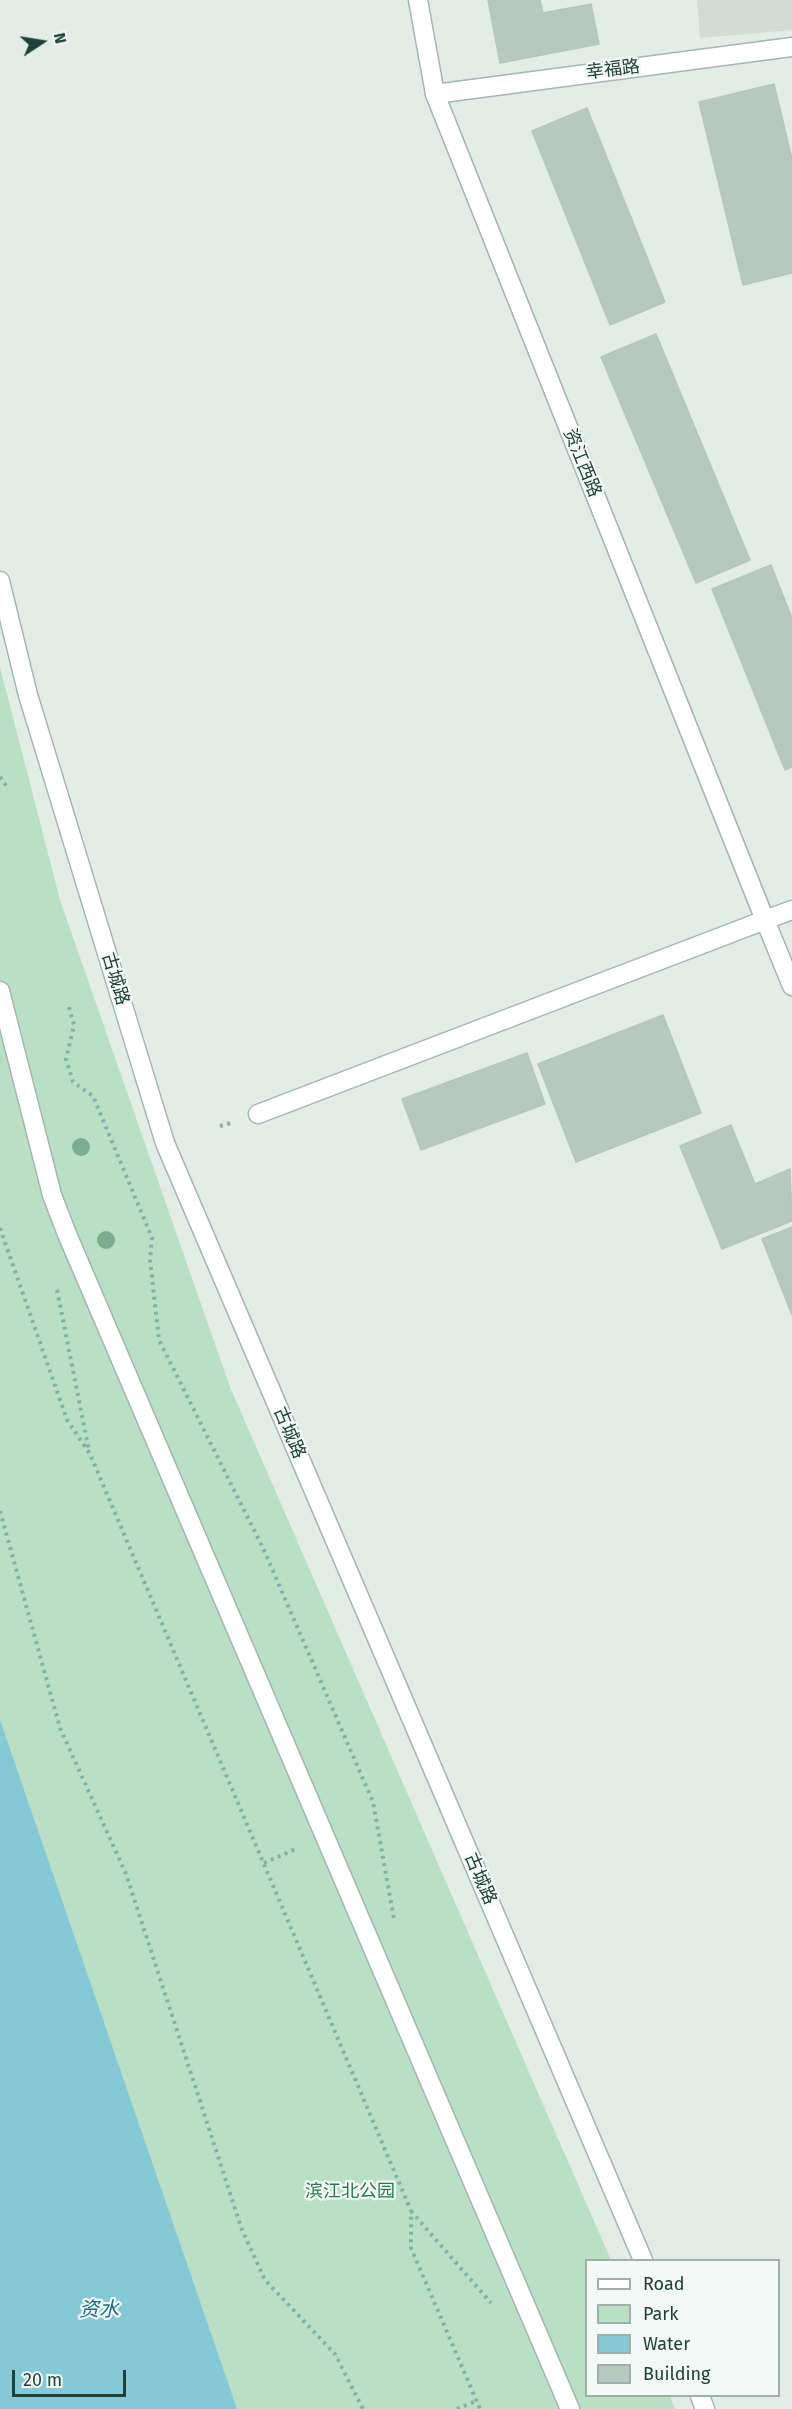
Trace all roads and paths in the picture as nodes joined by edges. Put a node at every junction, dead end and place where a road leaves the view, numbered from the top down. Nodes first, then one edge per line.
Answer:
1 (418, 0) edge
2 (792, 47) edge
3 (435, 94) junction
4 (0, 581) edge
5 (0, 777) edge
6 (8, 788) dead end
7 (792, 910) edge
8 (765, 920) junction
9 (792, 986) edge
10 (0, 991) edge
11 (69, 1007) dead end
12 (258, 1114) dead end
13 (0, 1228) edge
14 (2, 1240) edge
15 (56, 1285) dead end
16 (90, 1454) junction
17 (0, 1511) edge
18 (305, 1845) dead end
19 (264, 1863) junction
20 (395, 1927) dead end
21 (411, 2211) junction
22 (643, 2259) edge
23 (496, 2308) dead end
24 (476, 2400) junction
25 (363, 2409) edge
26 (458, 2409) edge
27 (480, 2409) edge
28 (570, 2409) edge

1 - 3 street, 资江西路
2 - 3 street, 幸福路
3 - 8 street, 资江西路
4 - 22 street, 古城路
5 - 6 path
7 - 8 street
8 - 9 street, 资江西路
8 - 12 street
10 - 28 street
11 - 20 path
13 - 14 path
14 - 16 path
15 - 16 path
16 - 19 path
17 - 25 path
18 - 19 path
19 - 21 path
21 - 23 path
21 - 24 path
24 - 26 path
24 - 27 path

